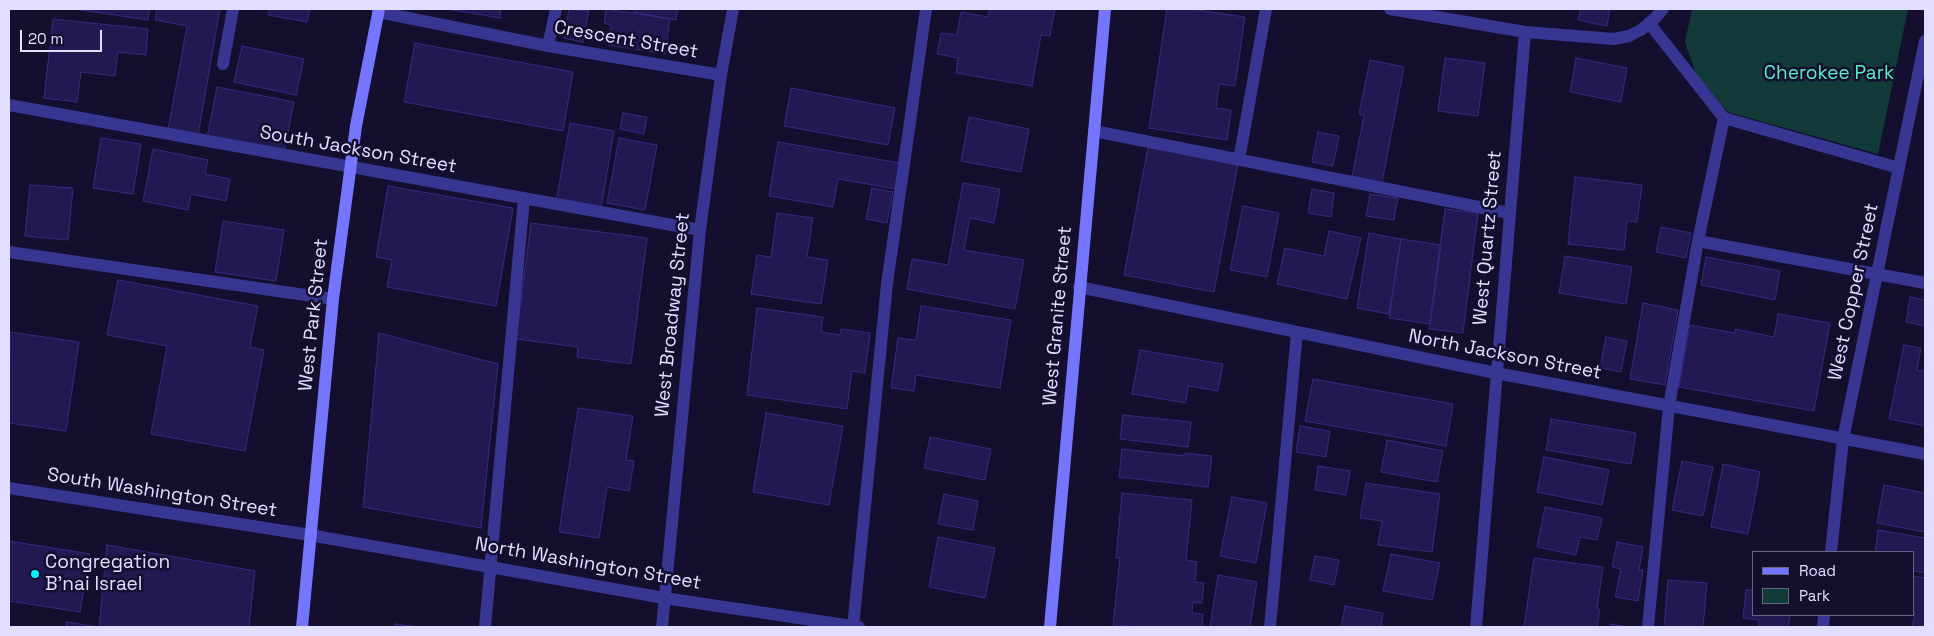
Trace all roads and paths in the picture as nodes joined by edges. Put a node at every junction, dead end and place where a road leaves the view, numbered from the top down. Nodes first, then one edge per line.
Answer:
1 (233, 9) edge
2 (556, 9) edge
3 (733, 9) edge
4 (926, 9) edge
5 (1105, 9) edge
6 (1266, 9) edge
7 (1390, 9) edge
8 (1663, 9) edge
9 (378, 10) edge
10 (1441, 14) edge
11 (1649, 23) junction
12 (1525, 32) junction
13 (1925, 41) edge
14 (548, 46) junction
15 (223, 64) dead end
16 (721, 75) junction
17 (9, 105) edge
18 (1724, 118) junction
19 (1094, 131) junction
20 (1239, 160) junction
21 (350, 168) junction
22 (1899, 168) junction
23 (524, 198) junction
24 (1509, 212) junction
25 (700, 230) junction
26 (1698, 241) junction
27 (9, 252) edge
28 (1877, 274) junction
29 (1925, 283) edge
30 (1079, 287) junction
31 (333, 299) junction
32 (1297, 332) junction
33 (1496, 373) junction
34 (1669, 406) junction
35 (1843, 439) junction
36 (1925, 454) edge
37 (9, 488) edge
38 (310, 535) junction
39 (1831, 551) edge
40 (490, 566) junction
41 (664, 598) junction
42 (302, 627) edge
43 (485, 627) edge
44 (662, 627) edge
45 (855, 627) edge
46 (1050, 627) edge
47 (1270, 627) edge
48 (1476, 627) edge
49 (1648, 627) edge

1 - 15 street
2 - 14 street
3 - 16 street, West Broadway Street
4 - 45 street
5 - 19 street, West Granite Street
6 - 20 street
7 - 10 street
8 - 11 street
9 - 14 street, Crescent Street
9 - 21 street, West Park Street
10 - 12 street
11 - 12 street
11 - 18 street
12 - 24 street, West Quartz Street
13 - 22 street, West Copper Street
14 - 16 street, Crescent Street
16 - 25 street, West Broadway Street
17 - 21 street, South Jackson Street
18 - 22 street
18 - 26 street
19 - 20 street
19 - 30 street, West Granite Street
20 - 24 street
21 - 23 street, South Jackson Street
21 - 31 street, West Park Street
22 - 28 street, West Copper Street
23 - 25 street, South Jackson Street
23 - 40 street
24 - 33 street, West Quartz Street
25 - 41 street, West Broadway Street
26 - 28 street
26 - 34 street
27 - 31 street
28 - 29 street
28 - 35 street, West Copper Street
30 - 32 street, North Jackson Street
30 - 46 street, West Granite Street
31 - 38 street, West Park Street
32 - 33 street, North Jackson Street
32 - 47 street
33 - 34 street, North Jackson Street
33 - 48 street, West Quartz Street
34 - 35 street, North Jackson Street
34 - 49 street
35 - 36 street, North Jackson Street
35 - 39 street, West Copper Street
37 - 38 street, South Washington Street
38 - 40 street, North Washington Street
38 - 42 street, West Park Street
40 - 41 street, North Washington Street
40 - 43 street
41 - 44 street, West Broadway Street
41 - 45 street, North Washington Street

